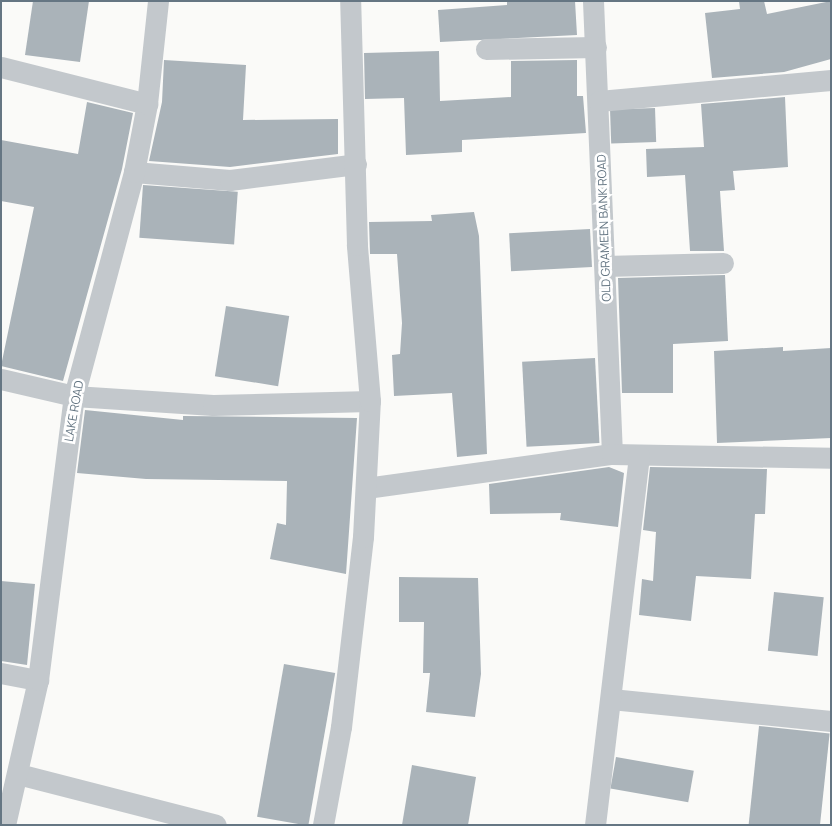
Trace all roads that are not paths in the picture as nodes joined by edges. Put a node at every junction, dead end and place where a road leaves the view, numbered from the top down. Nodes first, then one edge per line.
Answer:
1 (158, 1) edge
2 (350, 1) edge
3 (593, 1) edge
4 (596, 47) junction
5 (486, 49) dead end
6 (1, 67) edge
7 (831, 80) edge
8 (599, 101) junction
9 (147, 104) junction
10 (356, 164) junction
11 (134, 172) junction
12 (723, 263) dead end
13 (605, 266) junction
14 (1, 379) edge
15 (74, 396) junction
16 (370, 400) junction
17 (612, 454) junction
18 (640, 456) junction
19 (831, 458) edge
20 (366, 488) junction
21 (1, 673) edge
22 (38, 680) junction
23 (611, 699) junction
24 (831, 721) edge
25 (18, 774) junction
26 (5, 825) edge
27 (216, 825) edge
28 (323, 825) edge
29 (595, 825) edge

1 - 9 street, LAKE ROAD
2 - 10 street
3 - 4 street, OLD GRAMEEN BANK ROAD
4 - 5 street
4 - 8 street, OLD GRAMEEN BANK ROAD
6 - 9 street
7 - 8 street
8 - 13 street, OLD GRAMEEN BANK ROAD
9 - 11 street, LAKE ROAD
10 - 11 street
10 - 16 street
11 - 15 street, LAKE ROAD
12 - 13 street
13 - 17 street, OLD GRAMEEN BANK ROAD
14 - 15 street
15 - 16 street
15 - 22 street, LAKE ROAD
16 - 20 street
17 - 18 street
17 - 20 street
18 - 19 street
18 - 23 street
20 - 28 street
21 - 22 street
22 - 25 street, LAKE ROAD
23 - 24 street
23 - 29 street
25 - 26 street, LAKE ROAD
25 - 27 street

